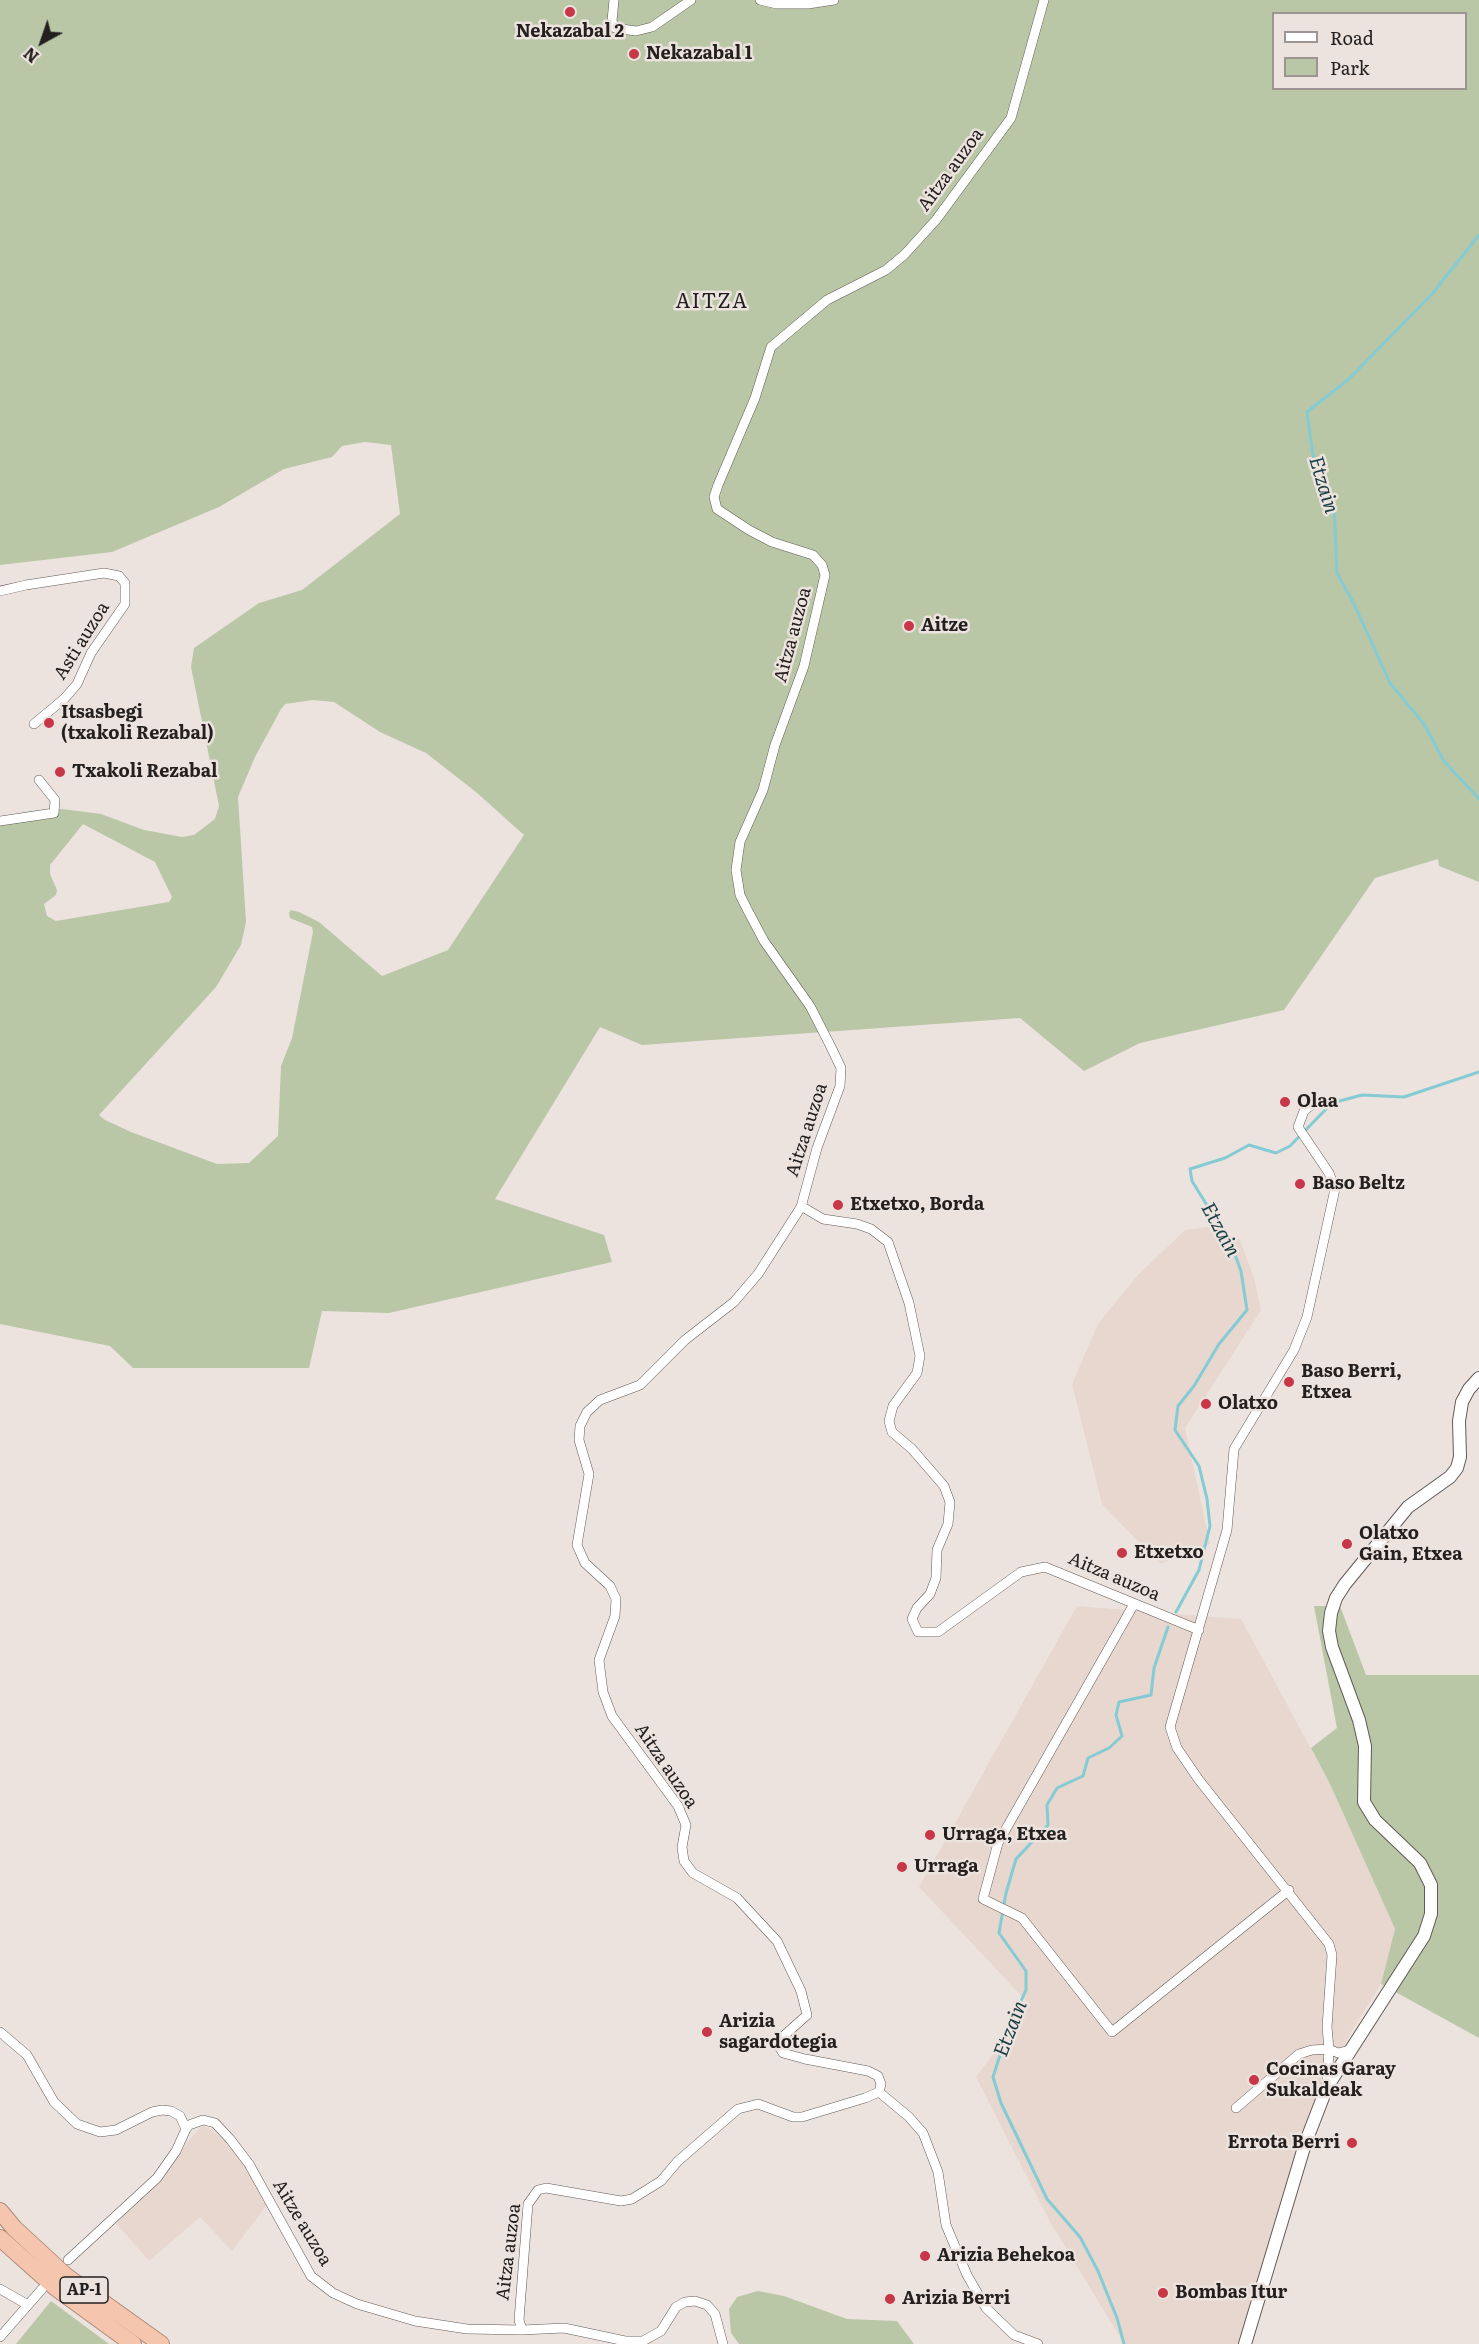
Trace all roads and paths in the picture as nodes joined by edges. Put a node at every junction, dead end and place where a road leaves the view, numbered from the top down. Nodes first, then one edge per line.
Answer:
1 (615, 0) edge
2 (691, 0) edge
3 (760, 0) edge
4 (834, 0) edge
5 (1044, 0) edge
6 (0, 591) edge
7 (34, 724) dead end
8 (39, 780) dead end
9 (0, 821) edge
10 (1316, 1101) dead end
11 (801, 1206) junction
12 (1479, 1378) edge
13 (1134, 1604) junction
14 (1198, 1630) junction
15 (1289, 1890) junction
16 (0, 2032) edge
17 (1329, 2049) junction
18 (1350, 2050) junction
19 (1327, 2087) junction
20 (879, 2092) junction
21 (1236, 2108) dead end
22 (186, 2129) junction
23 (0, 2198) edge
24 (0, 2211) edge
25 (7, 2233) edge
26 (68, 2260) dead end
27 (0, 2289) edge
28 (42, 2289) dead end
29 (28, 2306) junction
30 (522, 2330) junction
31 (0, 2337) edge
32 (133, 2344) edge
33 (161, 2344) edge
34 (723, 2344) edge
35 (1038, 2344) edge
36 (1245, 2344) edge

1 - 2 street
3 - 4 street
5 - 11 street, Aitza auzoa
6 - 7 street, Asti auzoa
8 - 9 street
10 - 14 street
11 - 13 street, Aitza auzoa
11 - 20 street, Aitza auzoa
12 - 18 street
13 - 14 street, Aitza auzoa
13 - 15 street
14 - 15 street
15 - 17 street
16 - 22 street
17 - 18 street
17 - 19 street
17 - 21 street
18 - 19 street
19 - 36 street
20 - 30 street, Aitza auzoa
20 - 35 street
22 - 26 street
22 - 30 street, Aitze auzoa
23 - 25 highway
24 - 25 highway, AP-1
25 - 32 highway, AP-1
25 - 33 highway, AP-1
27 - 29 street
28 - 29 street
29 - 31 street
30 - 34 street

